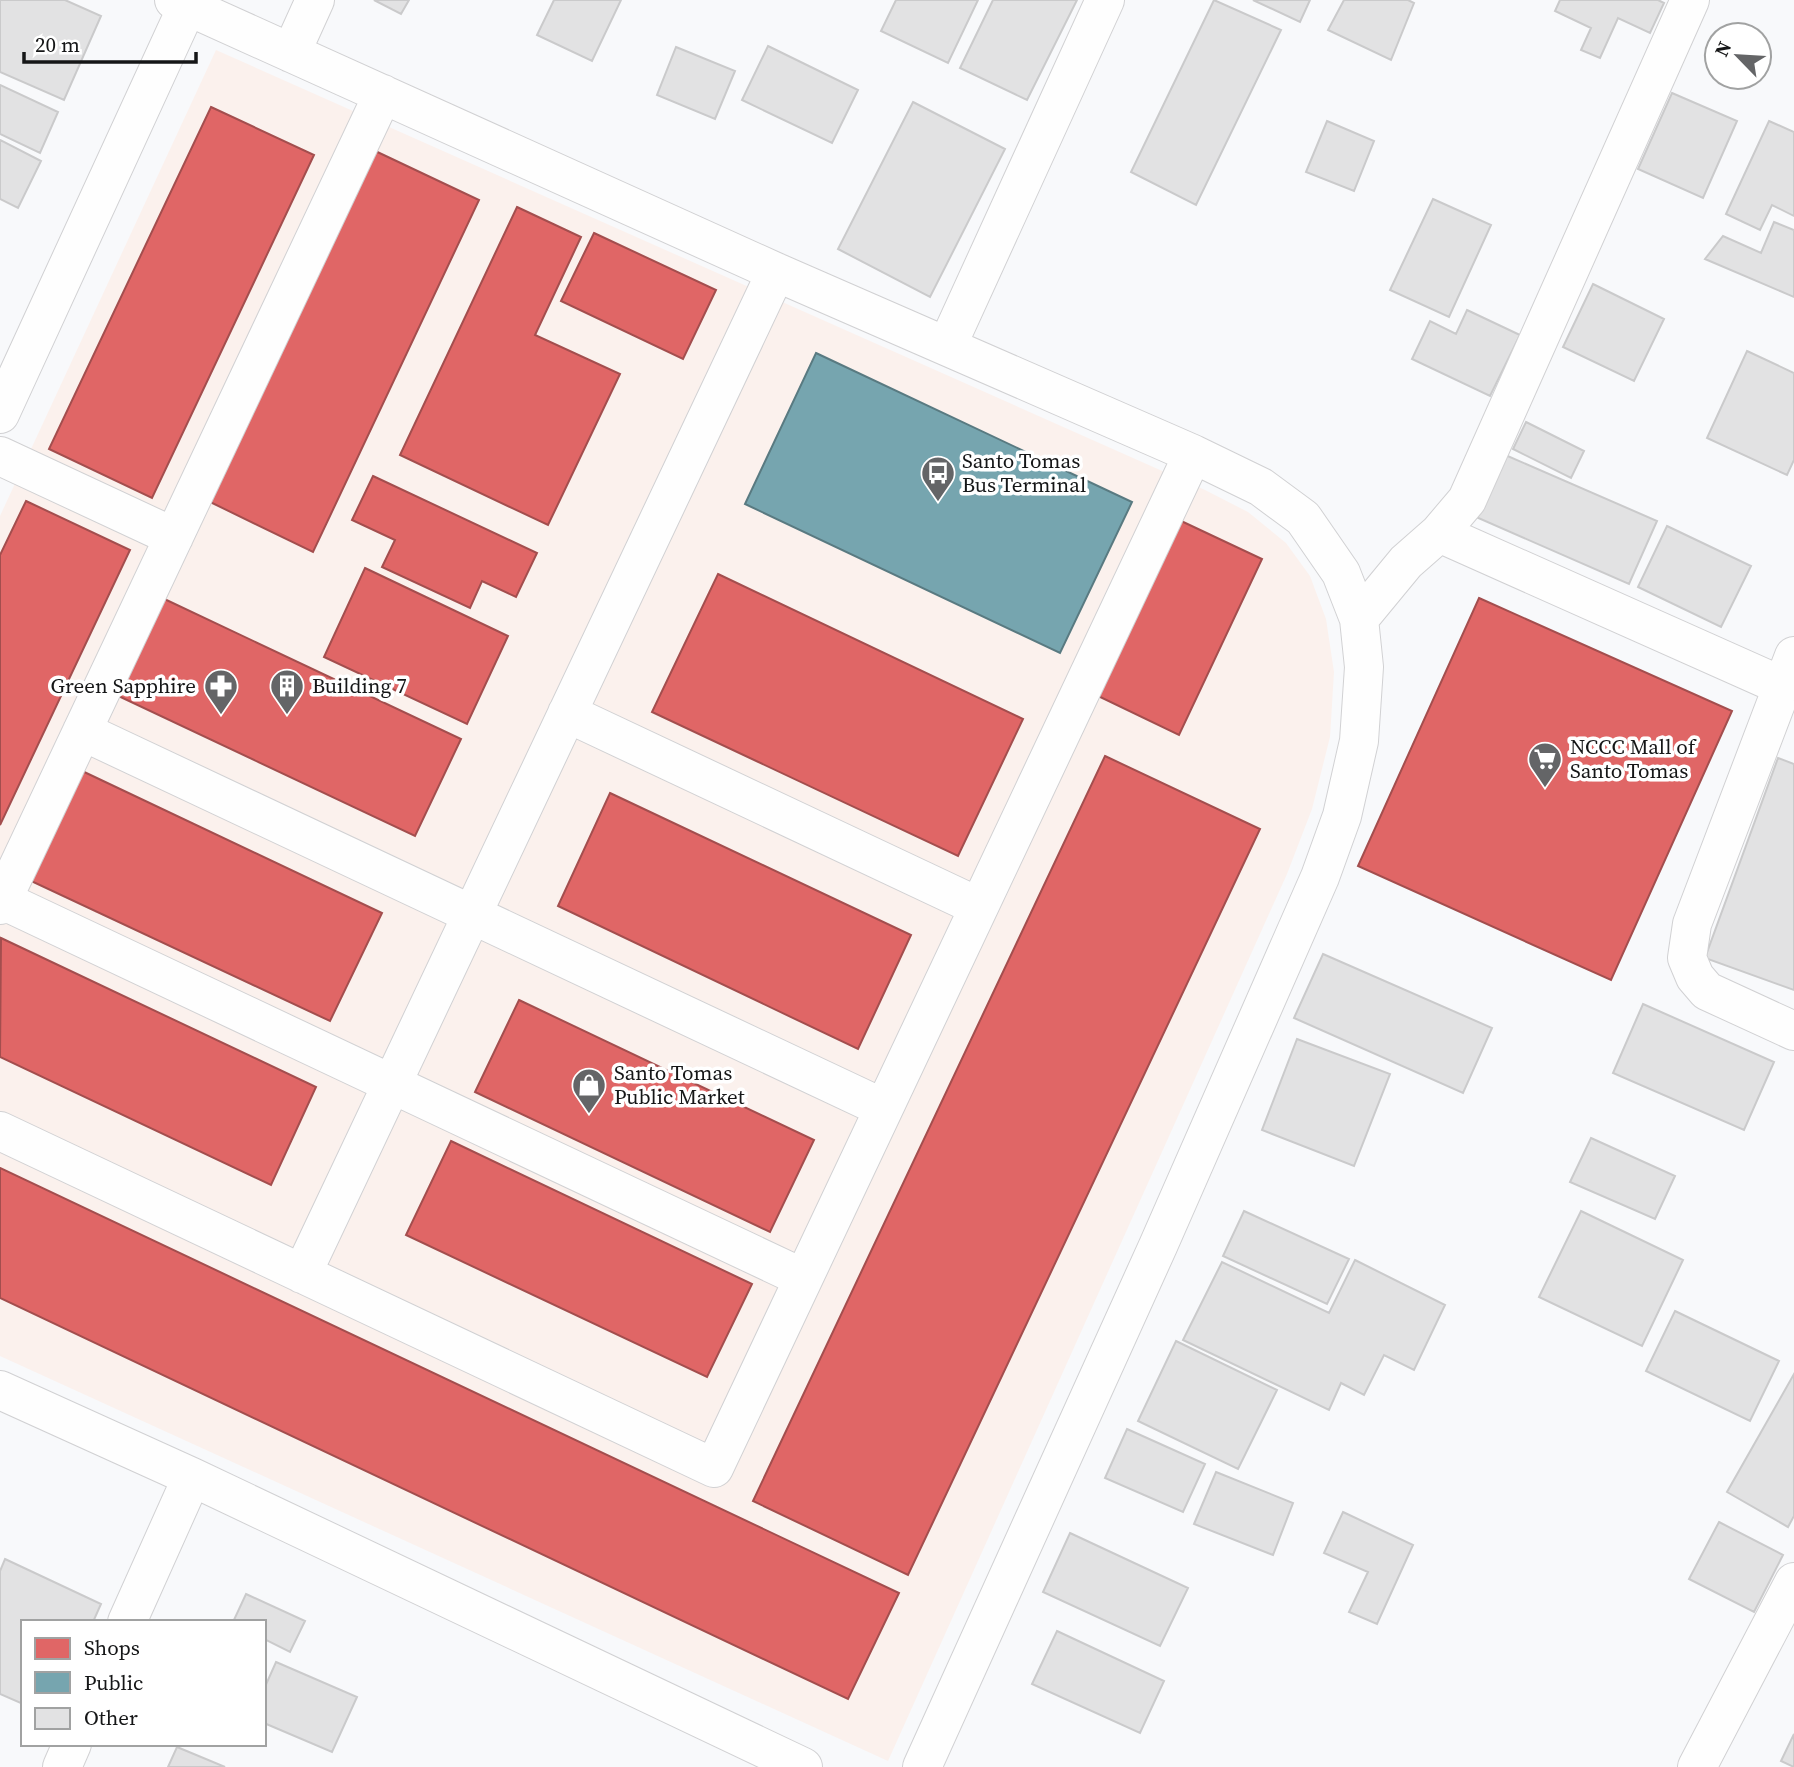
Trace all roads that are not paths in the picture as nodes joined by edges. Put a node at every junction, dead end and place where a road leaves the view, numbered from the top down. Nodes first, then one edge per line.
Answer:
1 (316, 0) edge
2 (1105, 0) edge
3 (1690, 0) edge
4 (180, 3) edge
5 (291, 53) junction
6 (383, 94) junction
7 (776, 272) junction
8 (947, 346) junction
9 (0, 414) edge
10 (1193, 454) junction
11 (0, 456) edge
12 (1439, 533) junction
13 (174, 537) junction
14 (1359, 619) junction
15 (1788, 671) edge
16 (567, 713) junction
17 (82, 731) junction
18 (1, 901) edge
19 (979, 907) junction
20 (472, 915) junction
21 (1794, 1031) edge
22 (392, 1084) junction
23 (883, 1108) junction
24 (0, 1131) edge
25 (302, 1274) junction
26 (803, 1278) junction
27 (0, 1390) edge
28 (192, 1477) junction
29 (1794, 1582) edge
30 (128, 1620) edge
31 (71, 1746) edge
32 (62, 1767) edge
33 (803, 1767) edge
34 (922, 1767) edge
35 (1698, 1767) edge

1 - 5 street
2 - 8 street
3 - 12 street
4 - 5 street
4 - 9 street
5 - 6 street
6 - 7 street
6 - 13 street
7 - 8 street
7 - 16 street
8 - 10 street
10 - 14 street
10 - 19 street
11 - 13 street
12 - 14 street
12 - 15 street
13 - 17 street
14 - 34 street
15 - 21 street
16 - 19 street
16 - 20 street
17 - 18 street
17 - 20 street
18 - 22 street
19 - 23 street
20 - 22 street
20 - 23 street
22 - 25 street
22 - 26 street
23 - 26 street
24 - 25 street
25 - 26 street
27 - 28 street
28 - 30 street
28 - 33 street
29 - 35 street
31 - 32 street

